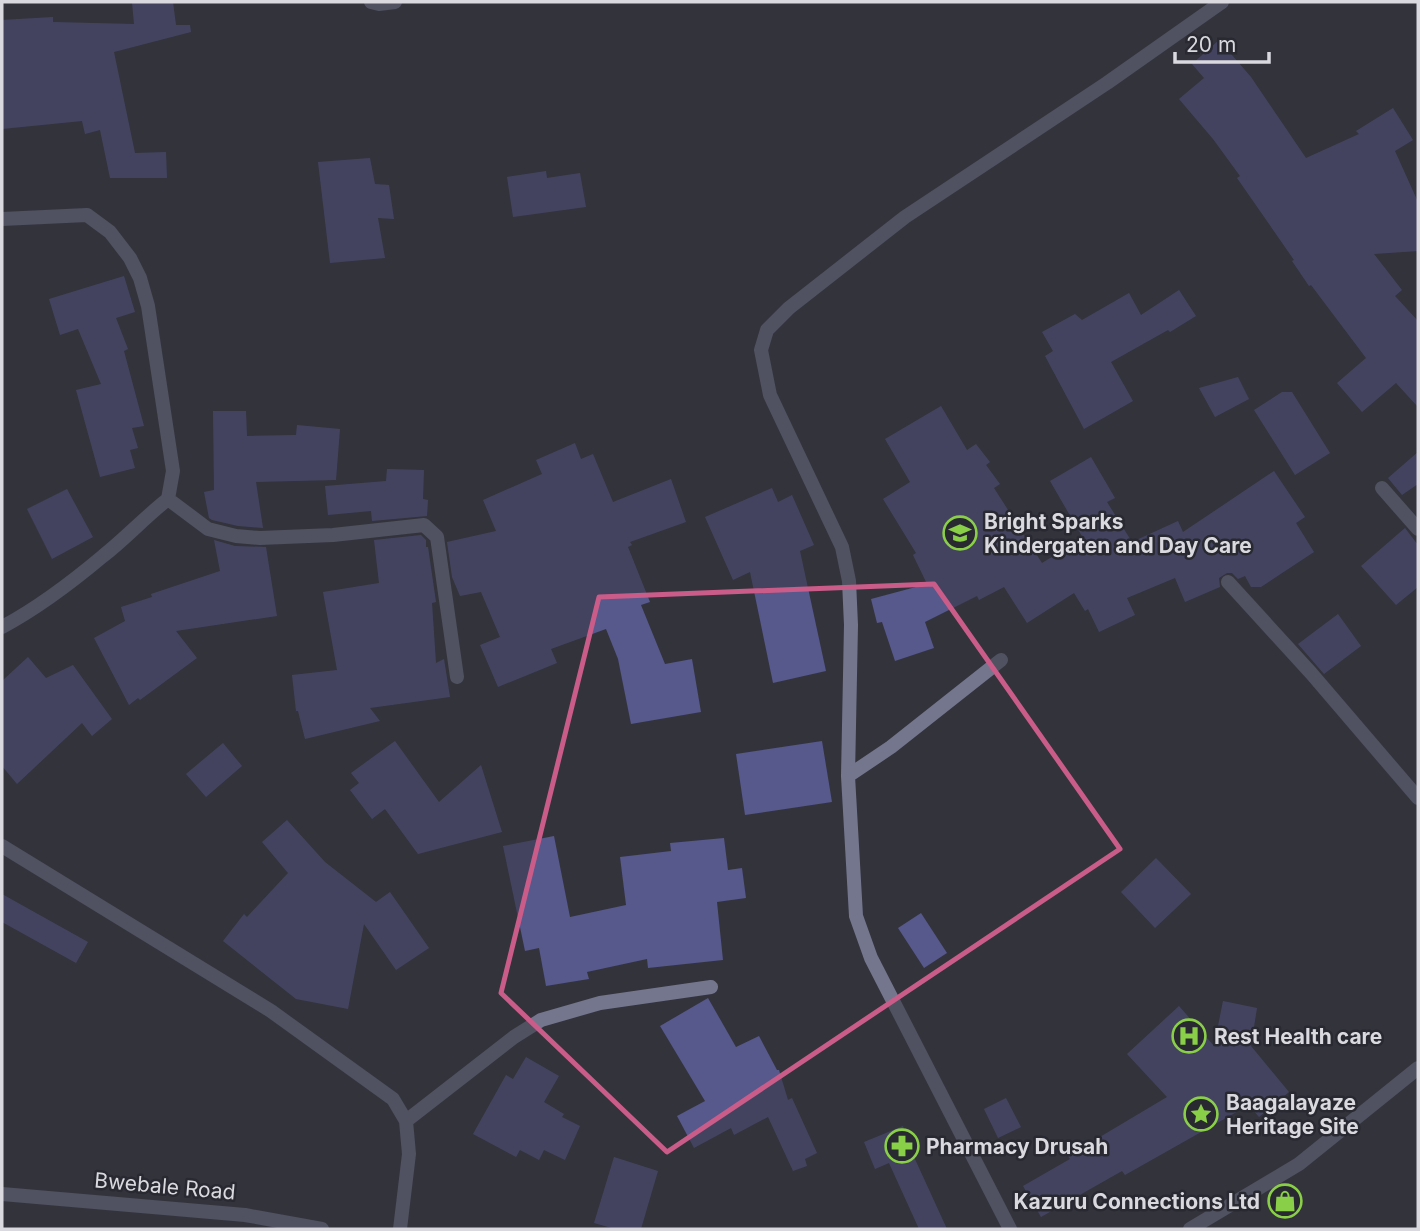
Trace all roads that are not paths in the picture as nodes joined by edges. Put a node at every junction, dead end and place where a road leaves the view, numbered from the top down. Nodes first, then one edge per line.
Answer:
1 (371, 2) edge
2 (395, 2) edge
3 (1222, 2) edge
4 (2, 219) edge
5 (1382, 488) dead end
6 (168, 499) junction
7 (1418, 529) edge
8 (1228, 582) dead end
9 (2, 627) edge
10 (1001, 660) dead end
11 (457, 677) dead end
12 (848, 776) junction
13 (1418, 798) edge
14 (2, 846) edge
15 (711, 987) dead end
16 (1418, 1068) edge
17 (406, 1121) junction
18 (2, 1194) edge
19 (323, 1229) edge
20 (400, 1229) edge
21 (1010, 1229) edge
22 (1190, 1229) edge

1 - 2 street
3 - 12 street
4 - 6 street
5 - 7 street
6 - 9 street
6 - 11 street
8 - 13 street
10 - 12 street
12 - 21 street
14 - 17 street
15 - 17 street
16 - 22 street
17 - 20 street
18 - 19 street, Bwebale Road

